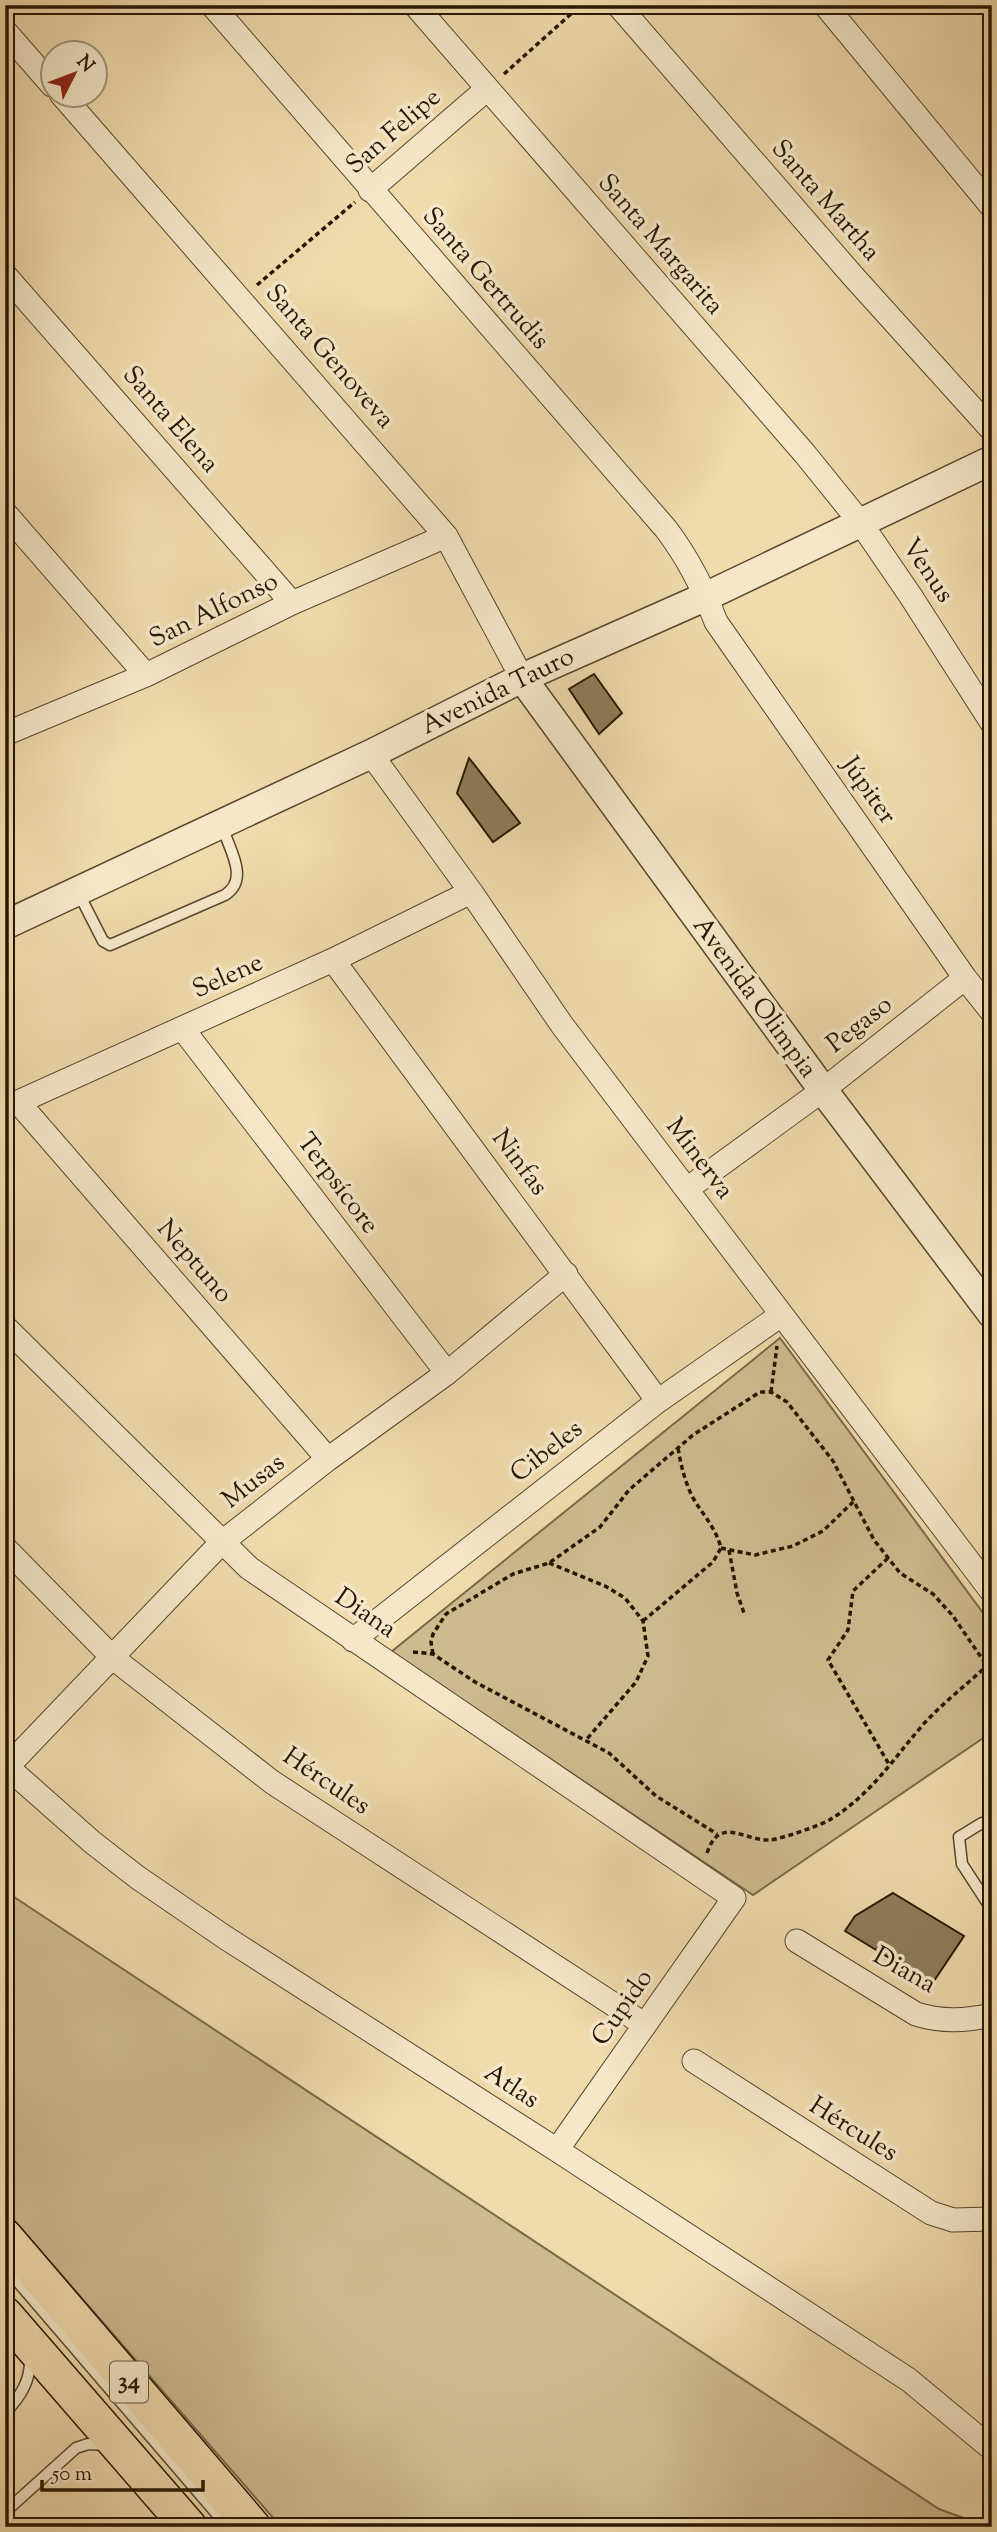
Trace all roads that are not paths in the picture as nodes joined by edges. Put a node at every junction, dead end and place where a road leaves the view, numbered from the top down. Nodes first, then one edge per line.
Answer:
1 (212, 5) edge
2 (415, 5) edge
3 (618, 5) edge
4 (825, 5) edge
5 (5, 31) edge
6 (38, 69) edge
7 (487, 89) junction
8 (73, 108) edge
9 (370, 190) junction
10 (992, 207) edge
11 (5, 275) edge
12 (992, 430) edge
13 (992, 460) edge
14 (5, 513) edge
15 (860, 522) junction
16 (446, 536) junction
17 (706, 596) junction
18 (292, 603) junction
19 (146, 676) junction
20 (522, 678) junction
21 (992, 723) edge
22 (5, 734) edge
23 (371, 754) junction
24 (221, 823) junction
25 (78, 891) junction
26 (471, 892) junction
27 (5, 925) edge
28 (333, 960) junction
29 (965, 978) junction
30 (992, 1012) edge
31 (182, 1028) junction
32 (822, 1090) junction
33 (11, 1105) edge
34 (687, 1189) junction
35 (566, 1274) junction
36 (992, 1314) edge
37 (781, 1315) junction
38 (5, 1327) edge
39 (447, 1373) junction
40 (659, 1401) junction
41 (328, 1459) junction
42 (221, 1543) junction
43 (5, 1548) edge
44 (992, 1592) edge
45 (353, 1640) junction
46 (113, 1658) junction
47 (6, 1766) edge
48 (992, 1823) edge
49 (734, 1898) joint
50 (992, 1910) edge
51 (797, 1941) dead end
52 (992, 2015) edge
53 (645, 2025) junction
54 (694, 2061) dead end
55 (557, 2150) junction
56 (992, 2219) edge
57 (5, 2237) edge
58 (5, 2267) edge
59 (14, 2325) edge
60 (5, 2413) edge
61 (992, 2449) edge
62 (127, 2455) junction
63 (5, 2512) edge
64 (188, 2527) edge
65 (228, 2527) edge
66 (253, 2527) edge

1 - 9 street, Santa Gertrudis
2 - 7 street, Santa Margarita
3 - 12 street, Santa Martha
4 - 10 street
5 - 6 street
7 - 9 street, San Felipe
7 - 15 street, Santa Margarita
8 - 16 street, Santa Genoveva
9 - 17 street, Santa Gertrudis
11 - 18 street, Santa Elena
13 - 15 street, Avenida Tauro
14 - 19 street
15 - 17 street, Avenida Tauro
15 - 21 street, Venus
16 - 18 street, San Alfonso
16 - 20 street, Santa Genoveva
17 - 20 street, Avenida Tauro
17 - 29 street, Júpiter
18 - 19 street, San Alfonso
19 - 22 street, San Alfonso
20 - 23 street, Avenida Tauro
20 - 32 street, Avenida Olimpia
23 - 24 street, Avenida Tauro
23 - 26 street, Minerva
24 - 25 street, Avenida Tauro
24 - 25 lane
25 - 27 street, Avenida Tauro
26 - 28 street, Selene
26 - 34 street, Minerva
28 - 31 street, Selene
28 - 35 street, Ninfas
29 - 30 street, Júpiter
29 - 32 street, Pegaso
31 - 33 street, Selene
31 - 39 street, Terpsícore
32 - 34 street, Pegaso
32 - 36 street, Avenida Olimpia
33 - 41 street, Neptuno
34 - 37 street, Minerva
35 - 39 street, Musas
35 - 40 street, Ninfas
37 - 40 street, Cibeles
37 - 44 street, Minerva
38 - 42 street, Diana
39 - 41 street, Musas
40 - 45 street, Cibeles
41 - 42 street, Musas
42 - 45 street, Diana
42 - 46 street, Musas
43 - 46 street, Hércules
45 - 49 street, Diana
46 - 47 street, Musas
46 - 53 street, Hércules
47 - 55 street, Atlas
48 - 50 lane
49 - 53 street, Cupido
51 - 52 street, Diana
53 - 55 street, Cupido
54 - 56 street, Hércules
55 - 61 street, Atlas
57 - 66 main road, 34
58 - 65 lane
59 - 60 lane
59 - 62 main road, 34
62 - 63 lane
62 - 64 main road, 34

